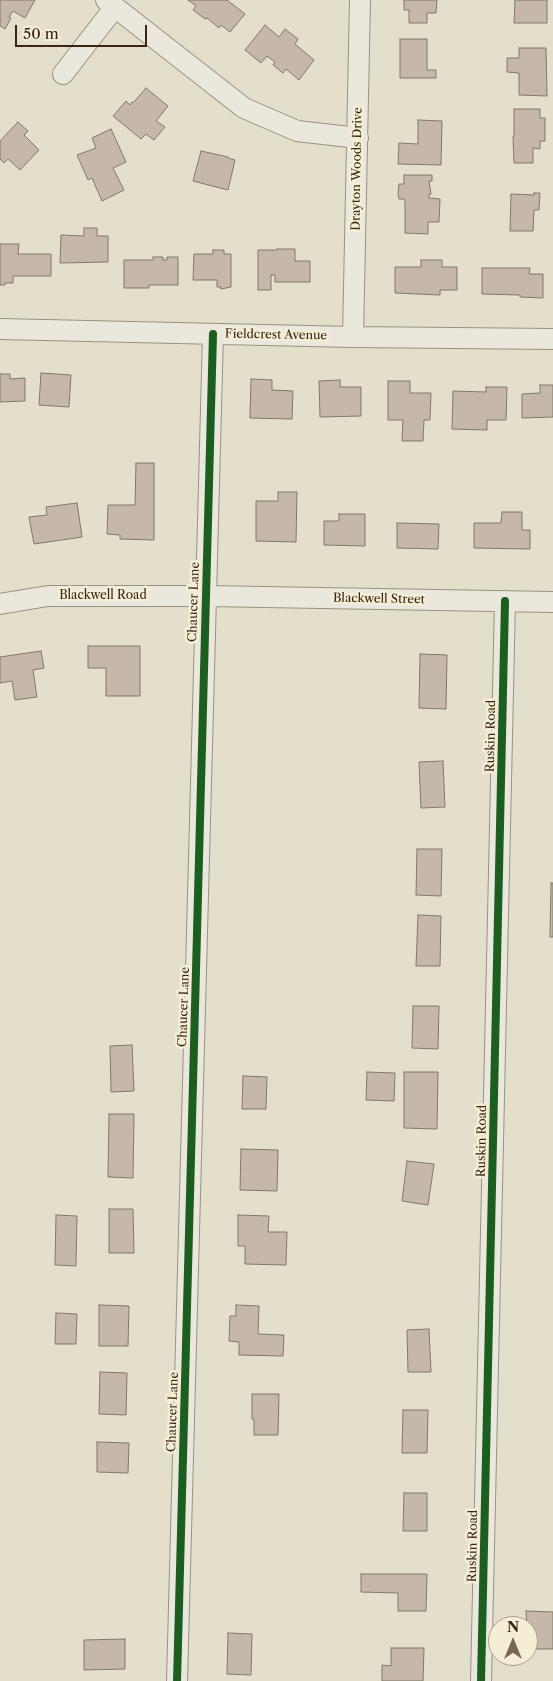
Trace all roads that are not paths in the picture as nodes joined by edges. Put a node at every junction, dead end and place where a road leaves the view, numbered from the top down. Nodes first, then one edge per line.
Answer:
1 (360, 0) edge
2 (111, 4) edge
3 (63, 74) dead end
4 (358, 138) junction
5 (0, 329) edge
6 (213, 334) junction
7 (353, 337) junction
8 (553, 339) edge
9 (206, 596) junction
10 (505, 601) junction
11 (553, 602) edge
12 (0, 604) edge
13 (177, 1681) edge
14 (481, 1681) edge

1 - 4 street, Drayton Woods Drive
2 - 3 street
2 - 4 street
4 - 7 street, Drayton Woods Drive
5 - 6 street, Fieldcrest Avenue
6 - 7 street, Fieldcrest Avenue
6 - 9 street, Chaucer Lane
7 - 8 street, Fieldcrest Avenue
9 - 10 street, Blackwell Street
9 - 12 street, Blackwell Road
9 - 13 street, Chaucer Lane
10 - 11 street, Blackwell Street
10 - 14 street, Ruskin Road

